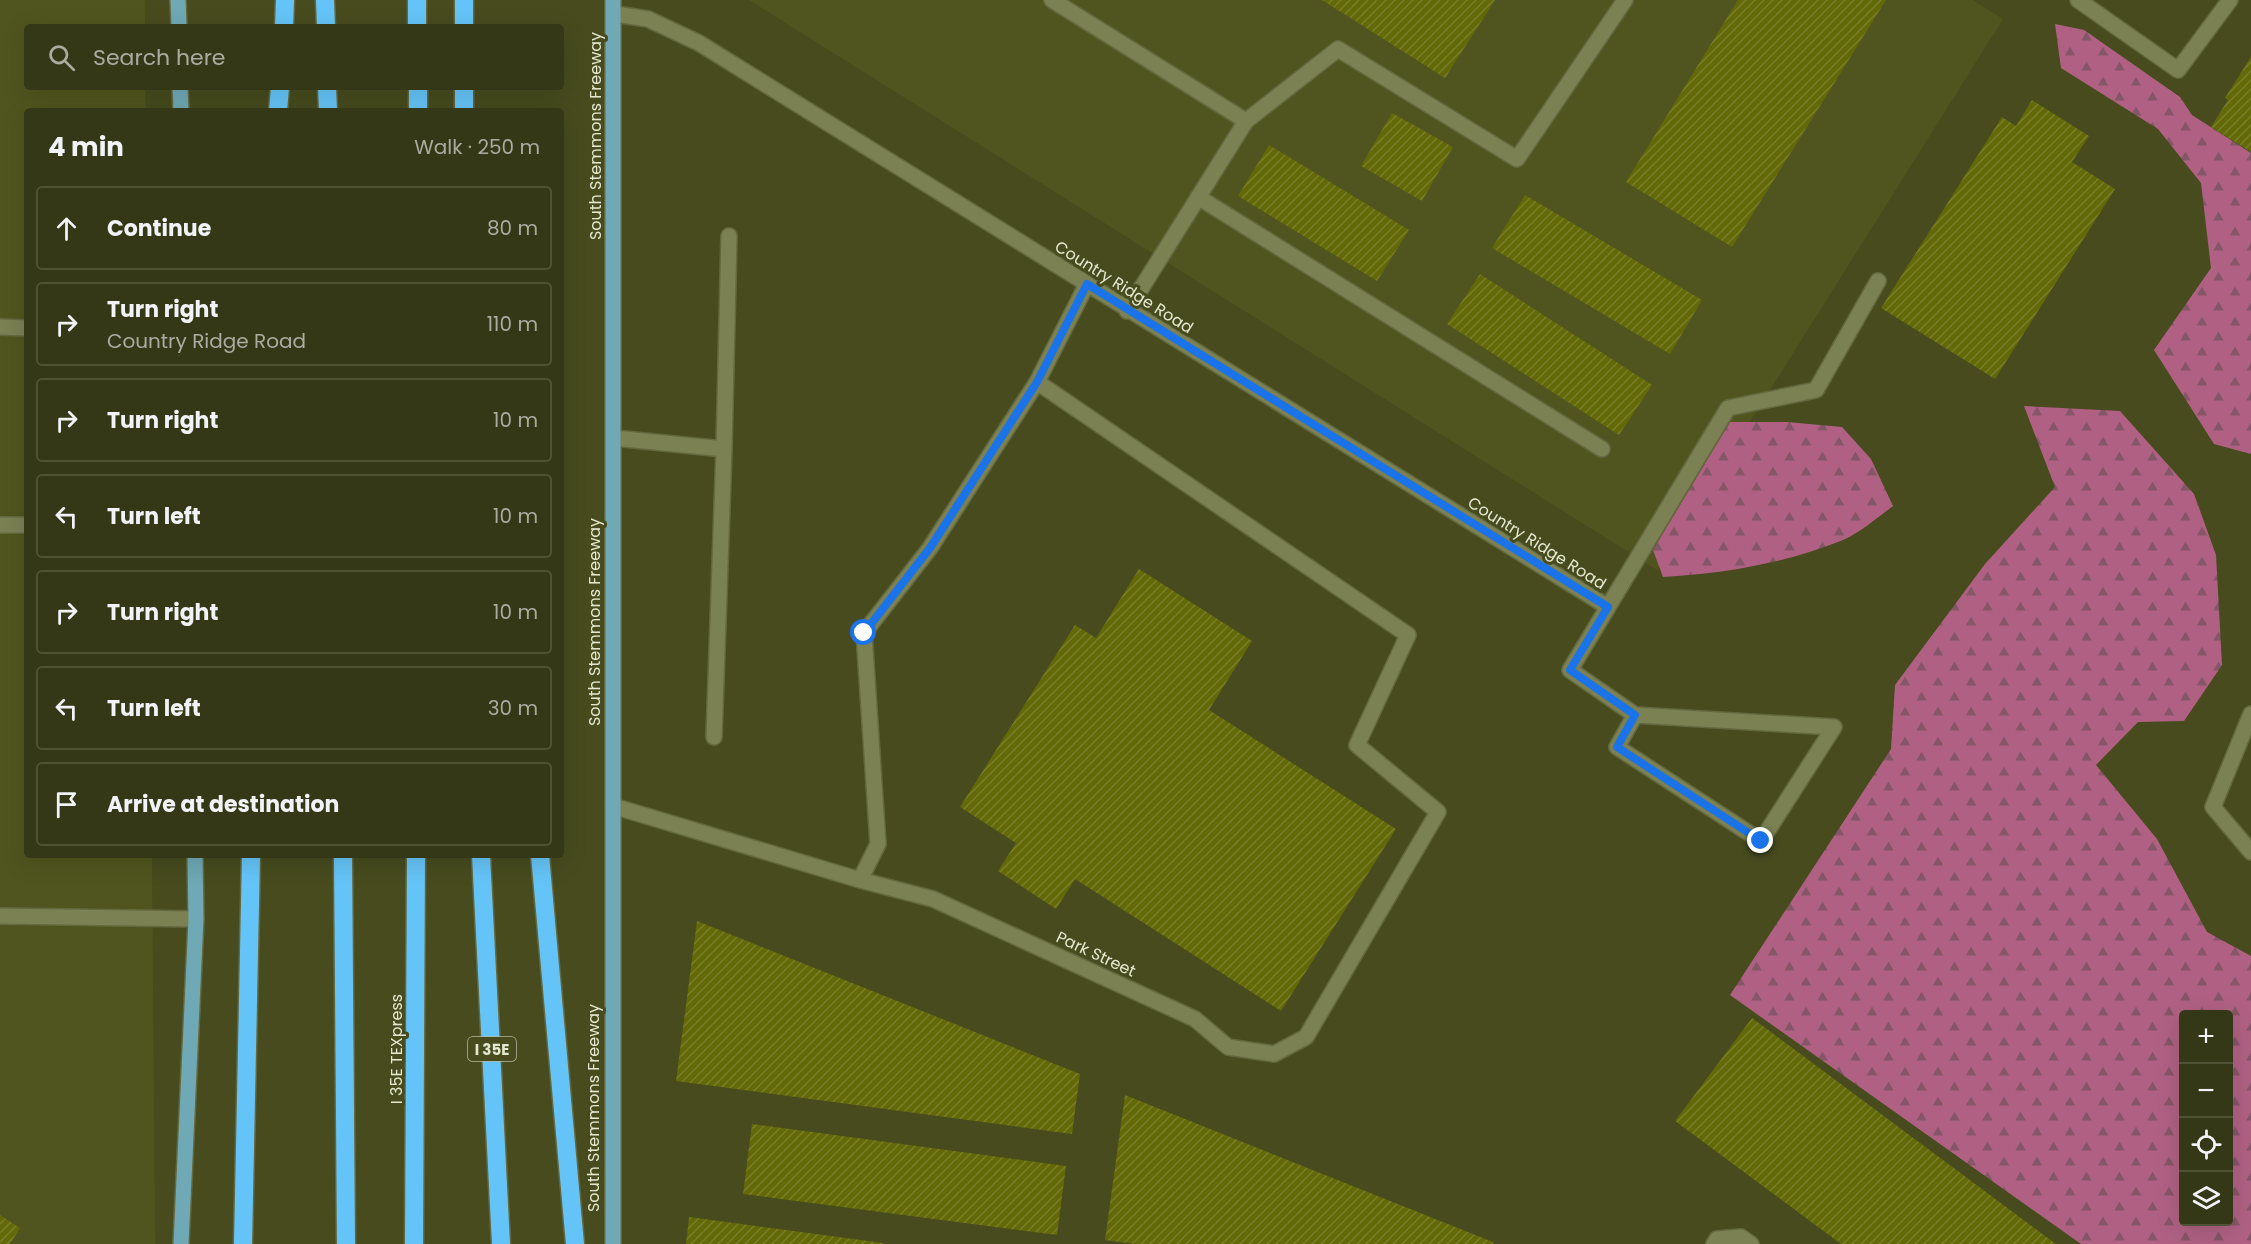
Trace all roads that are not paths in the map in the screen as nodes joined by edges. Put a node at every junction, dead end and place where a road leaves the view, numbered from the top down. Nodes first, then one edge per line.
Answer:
1 (178, 0) edge
2 (285, 0) edge
3 (325, 0) edge
4 (417, 0) edge
5 (464, 0) edge
6 (1052, 0) edge
7 (1625, 0) edge
8 (2078, 0) edge
9 (2230, 0) edge
10 (614, 7) edge
11 (179, 24) edge
12 (284, 24) edge
13 (326, 24) edge
14 (417, 24) edge
15 (464, 24) edge
16 (180, 90) edge
17 (280, 90) edge
18 (327, 90) edge
19 (417, 90) edge
20 (464, 90) edge
21 (181, 108) edge
22 (278, 108) edge
23 (327, 108) edge
24 (418, 108) edge
25 (464, 108) edge
26 (1246, 121) junction
27 (1198, 197) junction
28 (729, 236) dead end
29 (1878, 281) dead end
30 (1087, 284) junction
31 (1127, 311) junction
32 (0, 327) edge
33 (24, 328) edge
34 (1037, 382) junction
35 (614, 438) junction
36 (724, 449) junction
37 (1602, 449) dead end
38 (0, 525) edge
39 (24, 525) edge
40 (1608, 607) junction
41 (2251, 714) edge
42 (1635, 715) junction
43 (714, 737) dead end
44 (613, 806) junction
45 (2251, 852) edge
46 (195, 858) edge
47 (251, 858) edge
48 (343, 858) edge
49 (416, 858) edge
50 (481, 858) edge
51 (540, 858) edge
52 (860, 880) junction
53 (0, 916) edge
54 (196, 919) junction
55 (181, 1244) edge
56 (243, 1244) edge
57 (346, 1244) edge
58 (414, 1244) edge
59 (501, 1244) edge
60 (575, 1244) edge
61 (613, 1244) edge
62 (1714, 1244) edge
63 (1751, 1244) edge

1 - 11 main road
2 - 12 highway
3 - 13 highway
4 - 14 highway
5 - 15 highway
6 - 26 lane
7 - 26 lane
8 - 9 lane
10 - 30 lane, Country Ridge Road
10 - 35 main road, South Stemmons Freeway
16 - 21 main road
17 - 22 highway
18 - 23 highway
19 - 24 highway
20 - 25 highway
26 - 27 lane
27 - 31 lane
27 - 37 lane
28 - 36 lane
29 - 40 lane
30 - 31 lane, Country Ridge Road
30 - 34 lane
31 - 40 lane, Country Ridge Road
32 - 33 lane
34 - 52 lane
34 - 52 lane, Park Street
35 - 36 lane
35 - 44 main road, South Stemmons Freeway
36 - 43 lane
38 - 39 lane
40 - 42 lane
41 - 45 lane
42 - 42 lane
44 - 52 lane, Park Street
44 - 61 main road, South Stemmons Freeway
46 - 54 main road
47 - 56 highway
48 - 57 highway
49 - 58 highway, I 35E TEXpress
50 - 59 highway, I 35E
51 - 60 highway
53 - 54 lane
54 - 55 main road
62 - 63 lane

